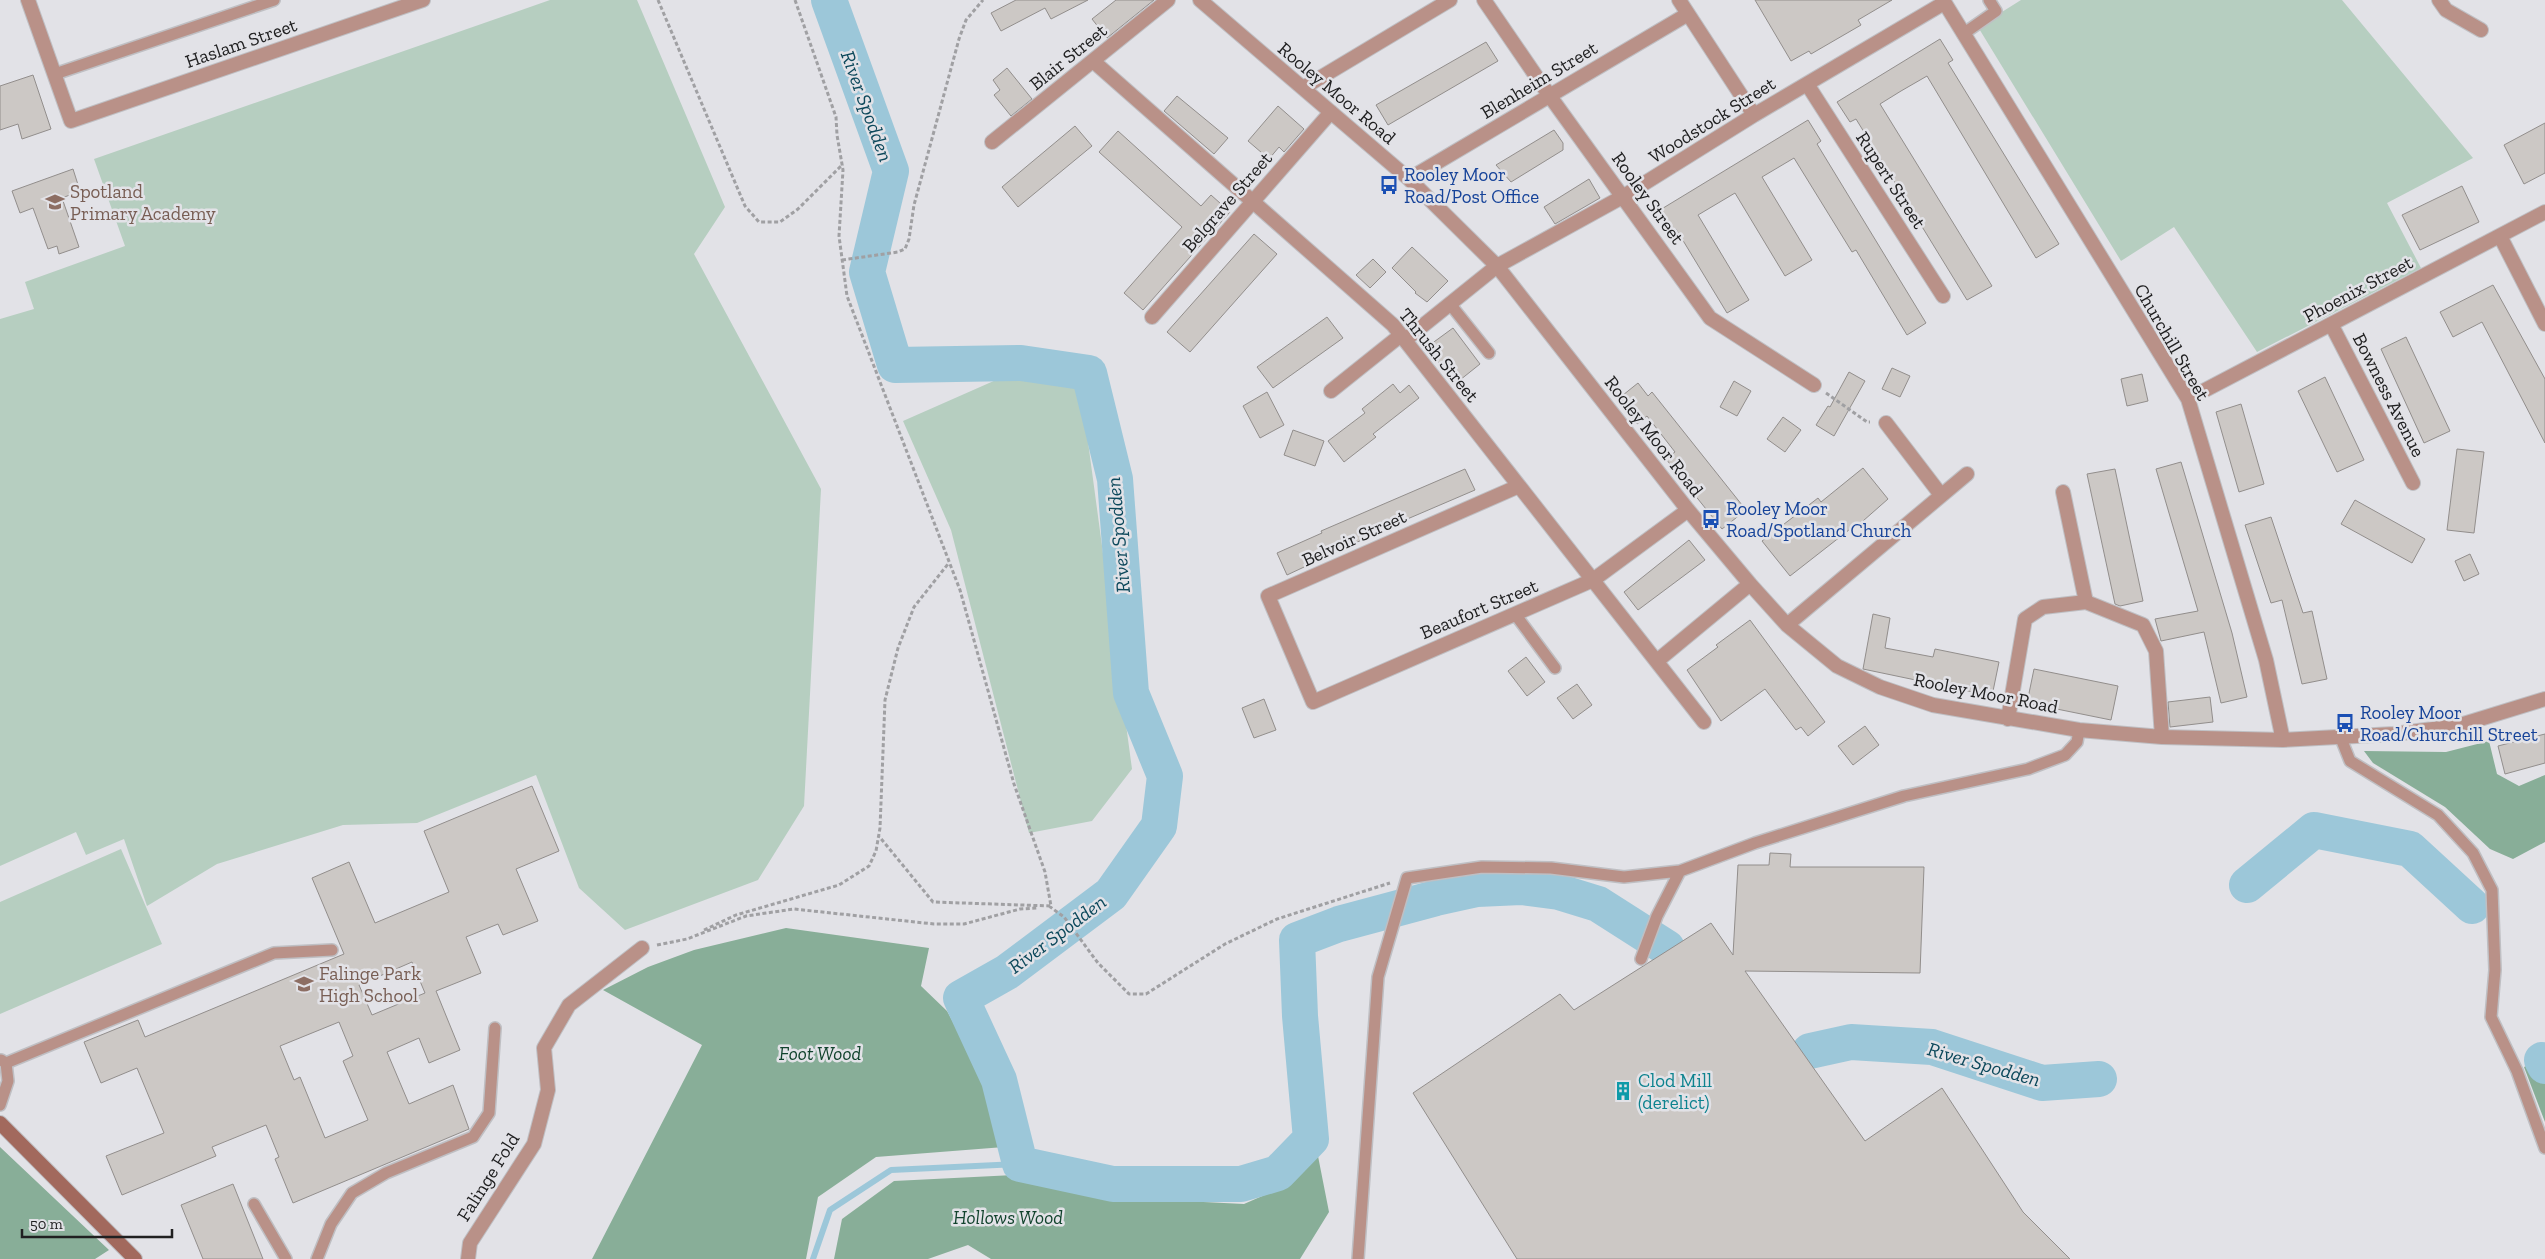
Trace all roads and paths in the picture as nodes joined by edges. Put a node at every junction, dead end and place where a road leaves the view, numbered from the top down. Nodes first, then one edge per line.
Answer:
1 (28, 0) edge
2 (274, 0) edge
3 (423, 0) edge
4 (658, 0) edge
5 (795, 0) edge
6 (983, 0) edge
7 (1168, 0) edge
8 (1450, 0) edge
9 (1484, 0) edge
10 (1679, 0) edge
11 (1989, 0) edge
12 (2438, 0) edge
13 (1205, 1) edge
14 (1944, 1) edge
15 (395, 5) edge
16 (1688, 14) junction
17 (2481, 30) dead end
18 (1964, 34) junction
19 (1093, 61) junction
20 (55, 74) junction
21 (1807, 84) junction
22 (1304, 88) junction
23 (1548, 95) junction
24 (1331, 112) junction
25 (1754, 115) junction
26 (992, 142) dead end
27 (843, 164) junction
28 (1409, 179) junction
29 (1624, 196) junction
30 (1252, 201) junction
31 (2545, 212) edge
32 (2500, 236) junction
33 (842, 260) junction
34 (1497, 266) junction
35 (1943, 296) dead end
36 (1450, 304) junction
37 (1152, 317) dead end
38 (2331, 324) junction
39 (2545, 324) edge
40 (1403, 337) junction
41 (1489, 353) dead end
42 (1814, 385) joint
43 (1331, 391) dead end
44 (2188, 399) junction
45 (1886, 422) joint
46 (1967, 474) dead end
47 (2413, 483) dead end
48 (1519, 486) junction
49 (2063, 492) dead end
50 (1941, 495) junction
51 (1688, 510) junction
52 (948, 564) junction
53 (1593, 580) junction
54 (1750, 584) junction
55 (2086, 602) junction
56 (1516, 614) junction
57 (1787, 626) junction
58 (1296, 661) joint
59 (1657, 661) junction
60 (1555, 668) dead end
61 (2545, 699) edge
62 (2008, 719) junction
63 (1704, 722) dead end
64 (2079, 730) junction
65 (2340, 736) junction
66 (2162, 737) junction
67 (2283, 740) junction
68 (878, 835) junction
69 (1680, 871) junction
70 (1407, 878) junction
71 (1052, 906) junction
72 (687, 939) junction
73 (642, 948) joint
74 (332, 950) dead end
75 (1641, 959) dead end
76 (495, 1028) dead end
77 (3, 1061) edge
78 (0, 1105) edge
79 (0, 1122) edge
80 (2545, 1148) edge
81 (254, 1204) dead end
82 (130, 1257) edge
83 (286, 1259) edge
84 (317, 1259) edge
85 (468, 1259) edge
86 (1358, 1259) edge

1 - 20 street
2 - 20 lane
3 - 15 street, Haslam Street
4 - 27 path
5 - 27 path
6 - 33 path
7 - 19 street, Blair Street
8 - 22 street
9 - 23 street, Rooley Street
10 - 16 street
11 - 18 lane
12 - 17 street
13 - 22 street, Rooley Moor Road
14 - 18 street, Churchill Street
14 - 21 street, Woodstock Street
15 - 20 street, Haslam Street
16 - 23 street, Blenheim Street
16 - 25 street
18 - 44 street, Churchill Street
19 - 26 street, Blair Street
19 - 30 street, Thrush Street
21 - 25 street, Woodstock Street
21 - 35 street, Rupert Street
22 - 24 street, Rooley Moor Road
23 - 28 street, Blenheim Street
23 - 29 street, Rooley Street
24 - 28 street, Rooley Moor Road
24 - 30 street, Belgrave Street
25 - 29 street, Woodstock Street
27 - 33 path
28 - 34 street, Rooley Moor Road
29 - 34 street, Woodstock Street
29 - 42 street, Rooley Street
30 - 37 street, Belgrave Street
30 - 40 street, Thrush Street
31 - 32 street, Phoenix Street
32 - 38 street, Phoenix Street
32 - 39 street
33 - 52 path
34 - 36 street, Woodstock Street
34 - 51 street, Rooley Moor Road
36 - 40 street, Woodstock Street
36 - 41 lane
38 - 44 street, Phoenix Street
38 - 47 street, Bowness Avenue
40 - 43 street, Woodstock Street
40 - 48 street, Thrush Street
42 - 45 path
44 - 67 street, Churchill Street
45 - 50 street
46 - 50 street
48 - 53 street, Thrush Street
48 - 58 street, Belvoir Street
49 - 55 street
50 - 57 street
51 - 53 street, Beaufort Street
51 - 54 street, Rooley Moor Road
52 - 68 path
52 - 71 path
53 - 56 street, Beaufort Street
53 - 59 street, Thrush Street
54 - 57 street, Rooley Moor Road
54 - 59 street
55 - 62 street
55 - 66 street
56 - 58 street, Beaufort Street
56 - 60 lane
57 - 62 street, Rooley Moor Road
59 - 63 street, Thrush Street
61 - 65 street, Rooley Moor Road
62 - 64 street, Rooley Moor Road
64 - 66 street, Rooley Moor Road
64 - 69 lane
65 - 67 street, Rooley Moor Road
65 - 80 lane
66 - 67 street, Rooley Moor Road
68 - 71 path
68 - 72 path
69 - 70 lane
69 - 75 lane
70 - 71 path
70 - 86 lane
71 - 72 path
72 - 73 path
73 - 85 street, Falinge Fold
74 - 77 lane
76 - 84 lane
77 - 78 lane
79 - 82 main road
81 - 83 lane

